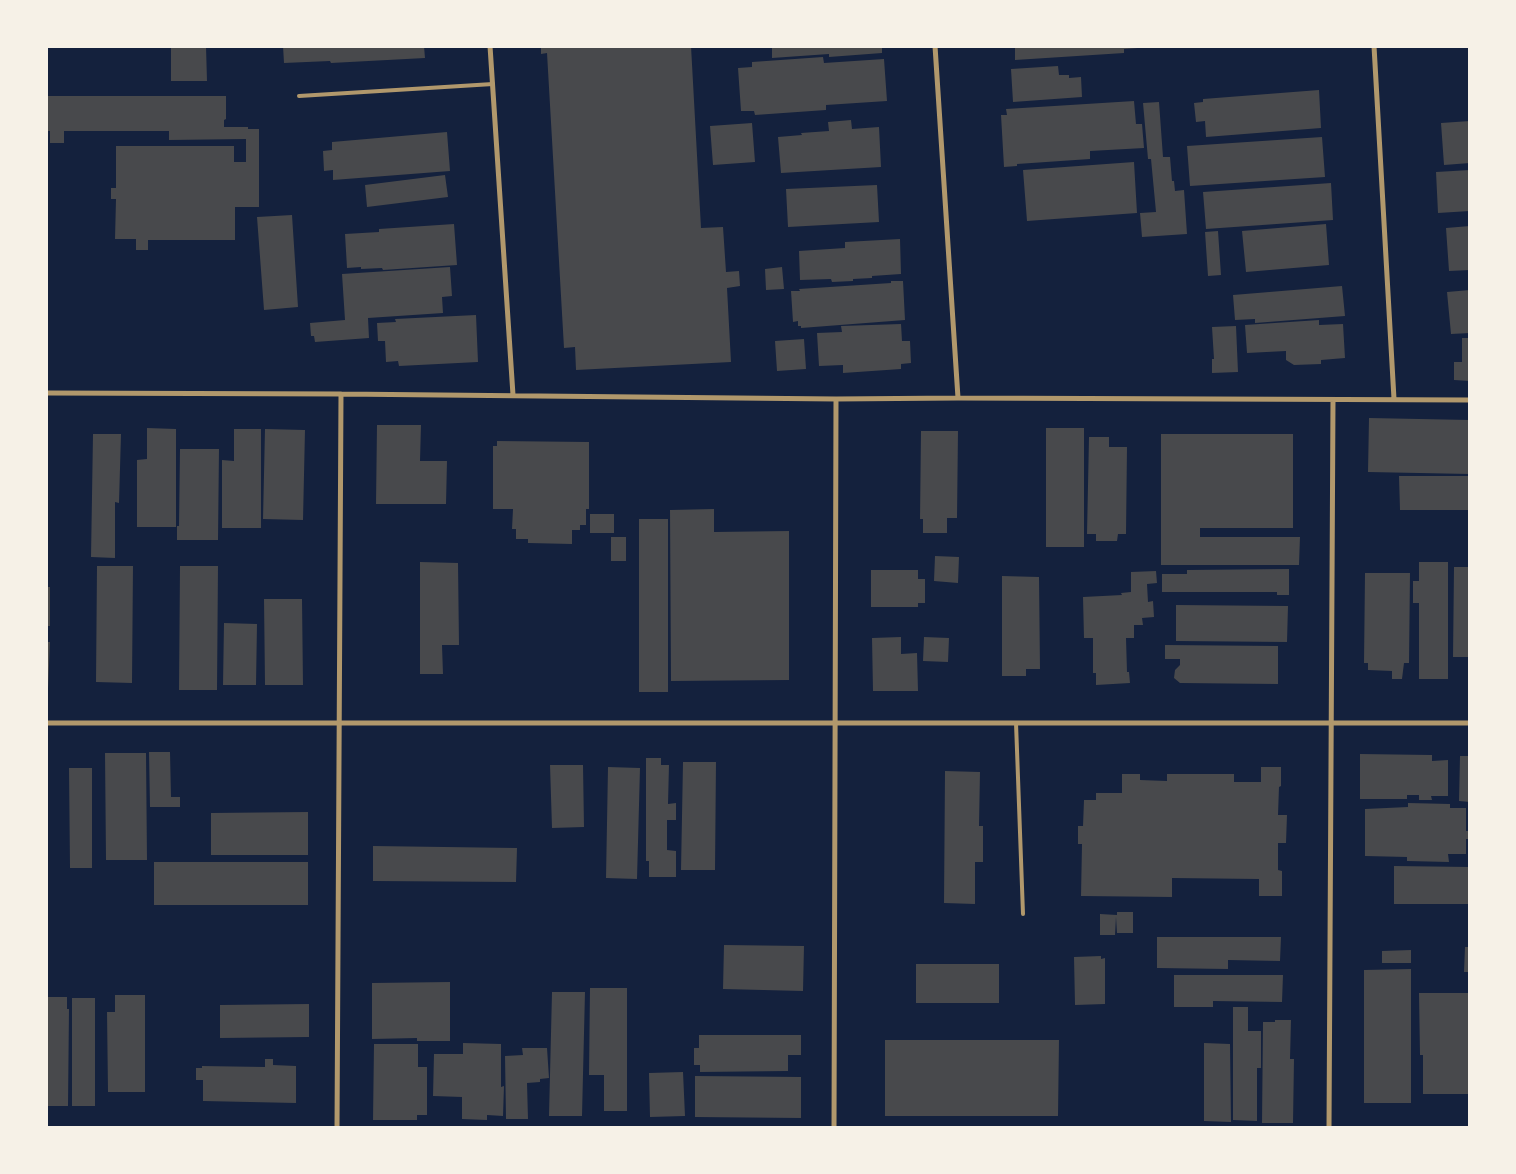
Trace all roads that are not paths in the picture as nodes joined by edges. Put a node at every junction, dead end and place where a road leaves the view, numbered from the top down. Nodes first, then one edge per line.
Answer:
1 (490, 46) edge
2 (935, 46) edge
3 (1374, 46) edge
4 (493, 84) junction
5 (299, 96) dead end
6 (46, 393) edge
7 (341, 394) junction
8 (513, 395) junction
9 (958, 398) junction
10 (1394, 399) junction
11 (836, 400) junction
12 (1333, 400) junction
13 (1470, 400) edge
14 (46, 723) edge
15 (339, 723) junction
16 (835, 723) junction
17 (1016, 723) junction
18 (1331, 723) junction
19 (1470, 723) edge
20 (1023, 914) dead end
21 (338, 1128) edge
22 (834, 1128) edge
23 (1329, 1128) edge

1 - 4 street
2 - 9 street
3 - 10 street
4 - 5 lane
4 - 8 street
6 - 7 street
7 - 8 street
7 - 15 street
8 - 11 street
9 - 11 street
9 - 12 street
10 - 12 street
10 - 13 street
11 - 16 street
12 - 18 street
14 - 15 street
15 - 16 street
15 - 21 street
16 - 17 street
16 - 22 street
17 - 18 street
17 - 20 lane
18 - 19 street
18 - 23 street

